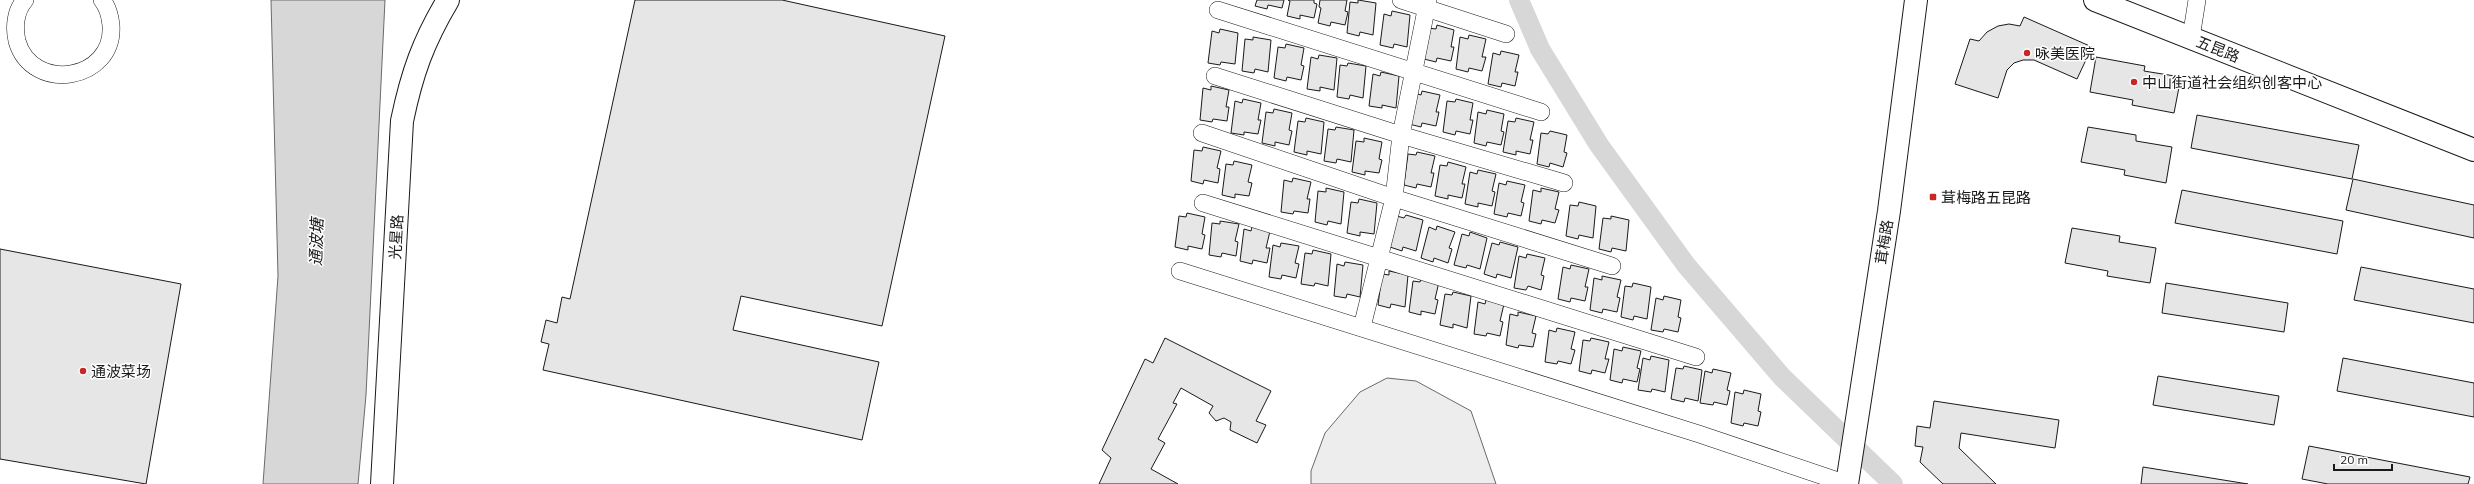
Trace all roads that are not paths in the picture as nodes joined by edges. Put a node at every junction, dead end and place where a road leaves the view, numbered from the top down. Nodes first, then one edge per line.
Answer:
1 (25, 0) edge
2 (102, 0) edge
3 (448, 0) edge
4 (1401, 0) edge
5 (1916, 0) edge
6 (2095, 0) edge
7 (2197, 0) edge
8 (1427, 4) edge
9 (1218, 10) dead end
10 (1506, 34) dead end
11 (2191, 38) junction
12 (1413, 72) junction
13 (1215, 76) dead end
14 (1541, 112) dead end
15 (1202, 132) dead end
16 (1401, 135) junction
17 (2474, 150) edge
18 (1564, 183) dead end
19 (1394, 198) junction
20 (1203, 204) dead end
21 (1378, 258) junction
22 (1612, 266) dead end
23 (1180, 271) dead end
24 (1362, 327) junction
25 (1696, 357) dead end
26 (382, 484) edge
27 (1847, 484) edge

1 - 2 street
3 - 26 street, 光星路
4 - 8 street
5 - 27 street, 茸梅路
6 - 11 street, 五昆路
7 - 11 street
8 - 10 street
8 - 12 street
9 - 12 street
11 - 17 street, 五昆路
12 - 14 street
12 - 16 street
13 - 16 street
15 - 19 street
16 - 18 street
16 - 19 street
19 - 21 street
19 - 22 street
20 - 21 street
21 - 24 street
21 - 25 street
23 - 24 street
24 - 27 street

